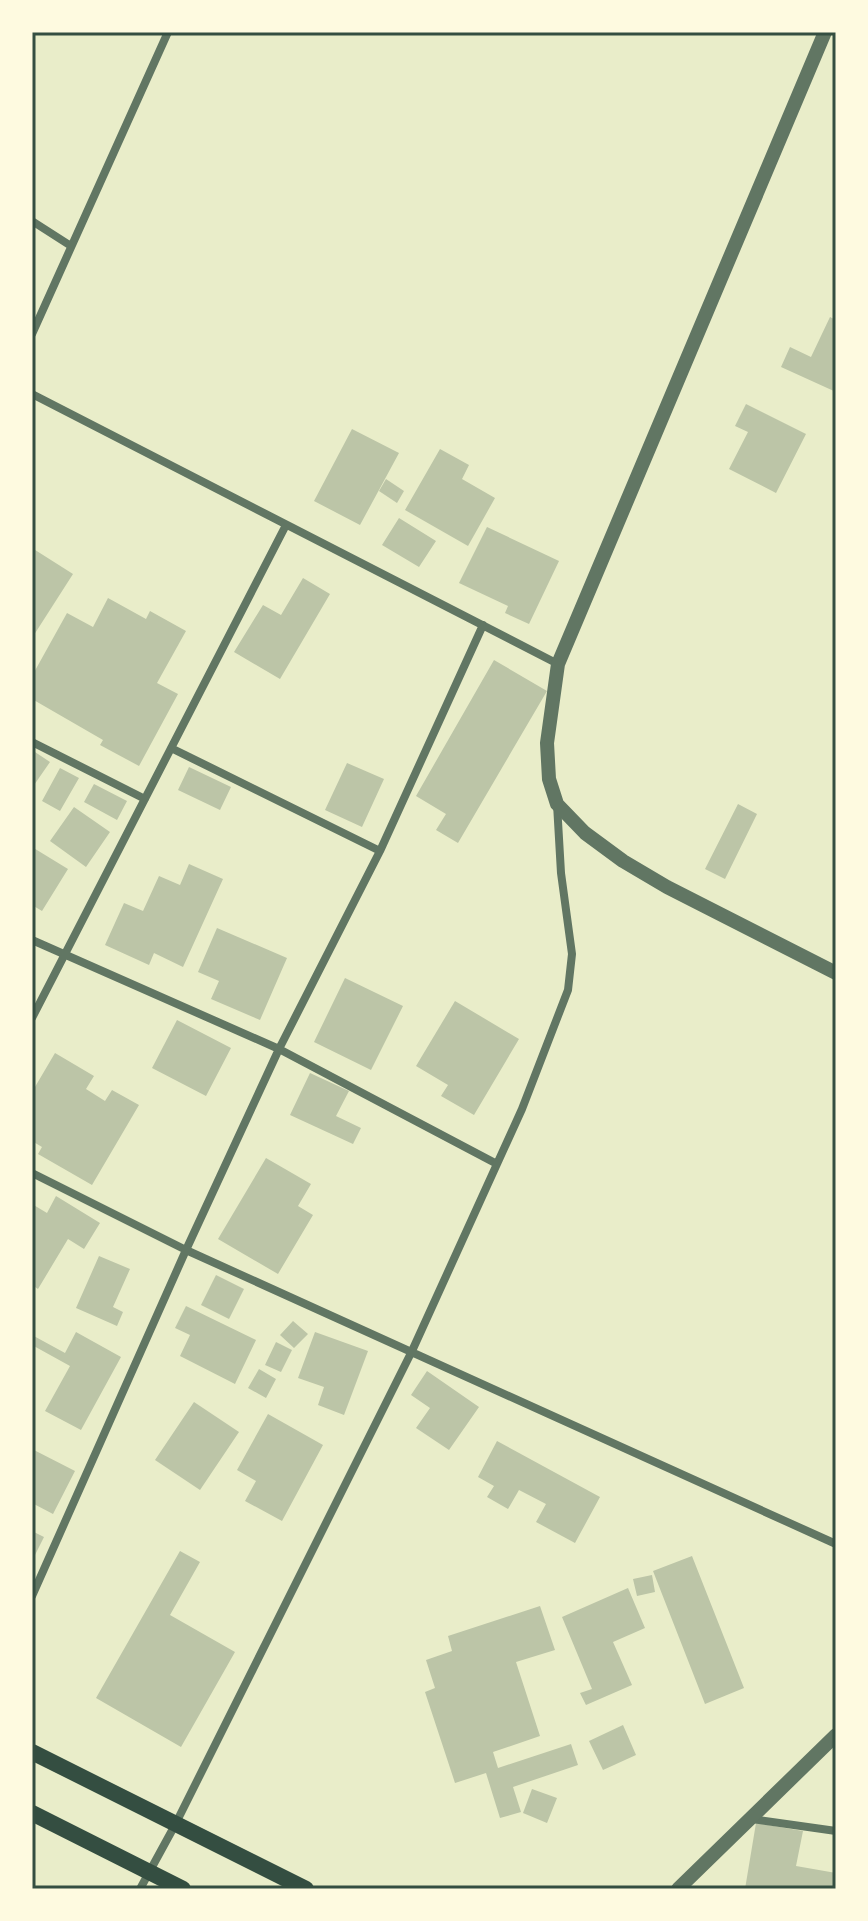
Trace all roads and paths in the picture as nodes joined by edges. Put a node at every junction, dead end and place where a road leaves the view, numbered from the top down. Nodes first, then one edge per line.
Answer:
1 (168, 32) edge
2 (825, 32) edge
3 (32, 221) edge
4 (71, 246) junction
5 (32, 334) edge
6 (32, 394) edge
7 (286, 525) junction
8 (483, 625) junction
9 (558, 664) junction
10 (32, 742) edge
11 (171, 748) junction
12 (145, 799) junction
13 (557, 804) junction
14 (380, 851) junction
15 (32, 940) edge
16 (64, 956) junction
17 (836, 973) edge
18 (32, 1018) edge
19 (279, 1049) junction
20 (497, 1164) junction
21 (32, 1173) edge
22 (186, 1250) junction
23 (412, 1351) junction
24 (836, 1544) edge
25 (32, 1596) edge
26 (836, 1735) edge
27 (32, 1752) edge
28 (32, 1813) edge
29 (752, 1819) junction
30 (175, 1825) junction
31 (836, 1831) edge
32 (149, 1873) junction
33 (140, 1889) edge
34 (183, 1889) edge
35 (306, 1889) edge
36 (678, 1889) edge

1 - 4 street
2 - 9 street
3 - 4 street
4 - 5 street
6 - 7 street
7 - 8 street
7 - 11 street
8 - 9 street
8 - 14 street
9 - 13 street
10 - 12 street
11 - 12 street
11 - 14 street
12 - 16 street
13 - 17 street
13 - 20 street
14 - 19 street
15 - 16 street
16 - 18 street
16 - 19 street
19 - 20 street
19 - 22 street
20 - 23 street
21 - 22 street
22 - 23 street
22 - 25 street
23 - 24 street
23 - 30 street
26 - 29 street
27 - 30 main road
28 - 32 main road
29 - 31 street
29 - 36 street
30 - 32 street
30 - 35 main road
32 - 33 street
32 - 34 main road

